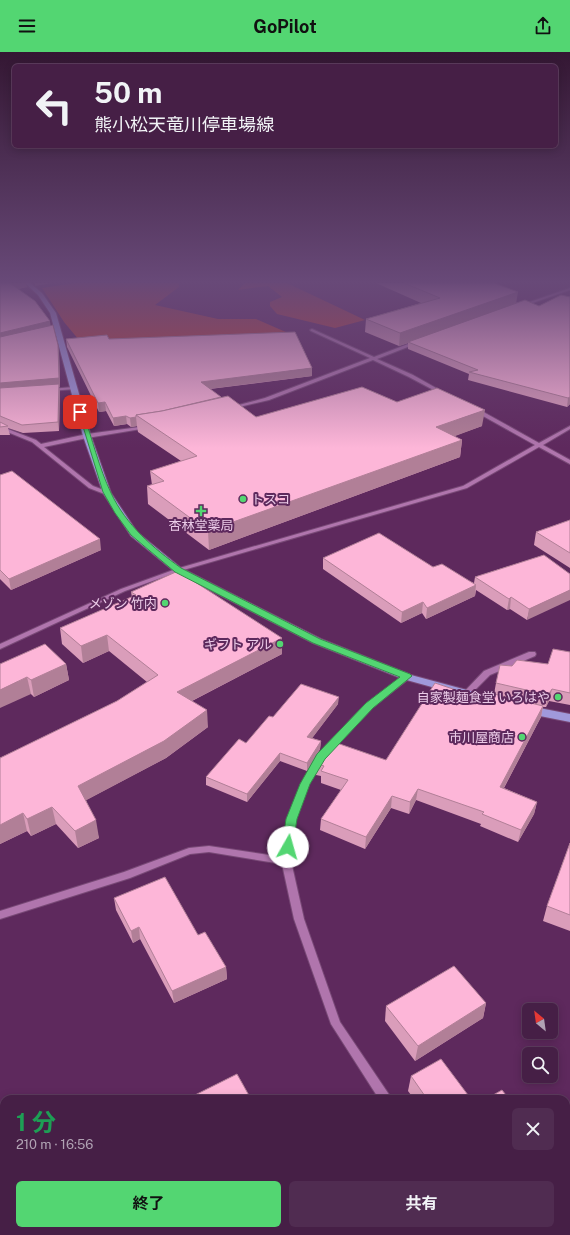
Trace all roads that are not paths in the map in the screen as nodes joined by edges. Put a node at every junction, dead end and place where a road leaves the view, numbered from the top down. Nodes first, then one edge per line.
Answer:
1 (56, 338) edge
2 (330, 338) edge
3 (422, 340) edge
4 (373, 358) junction
5 (73, 388) junction
6 (43, 390) edge
7 (446, 394) edge
8 (467, 405) edge
9 (226, 410) edge
10 (156, 426) edge
11 (0, 427) edge
12 (570, 427) edge
13 (87, 436) junction
14 (540, 445) junction
15 (40, 446) junction
16 (570, 462) edge
17 (107, 492) junction
18 (178, 570) junction
19 (0, 647) edge
20 (532, 654) dead end
21 (407, 676) junction
22 (467, 693) junction
23 (570, 718) edge
24 (286, 862) junction
25 (0, 915) edge
26 (383, 1095) edge

1 - 5 main road
2 - 4 street
3 - 4 street
4 - 7 street
4 - 9 street
5 - 6 street
5 - 13 main road
8 - 14 street
10 - 13 street
11 - 15 street
12 - 14 street
13 - 15 street
13 - 17 main road
14 - 16 street
14 - 18 street
15 - 17 street
17 - 18 main road
18 - 19 street
18 - 21 main road
20 - 22 street
21 - 22 main road
21 - 24 street
22 - 23 main road
24 - 25 street
24 - 26 street

